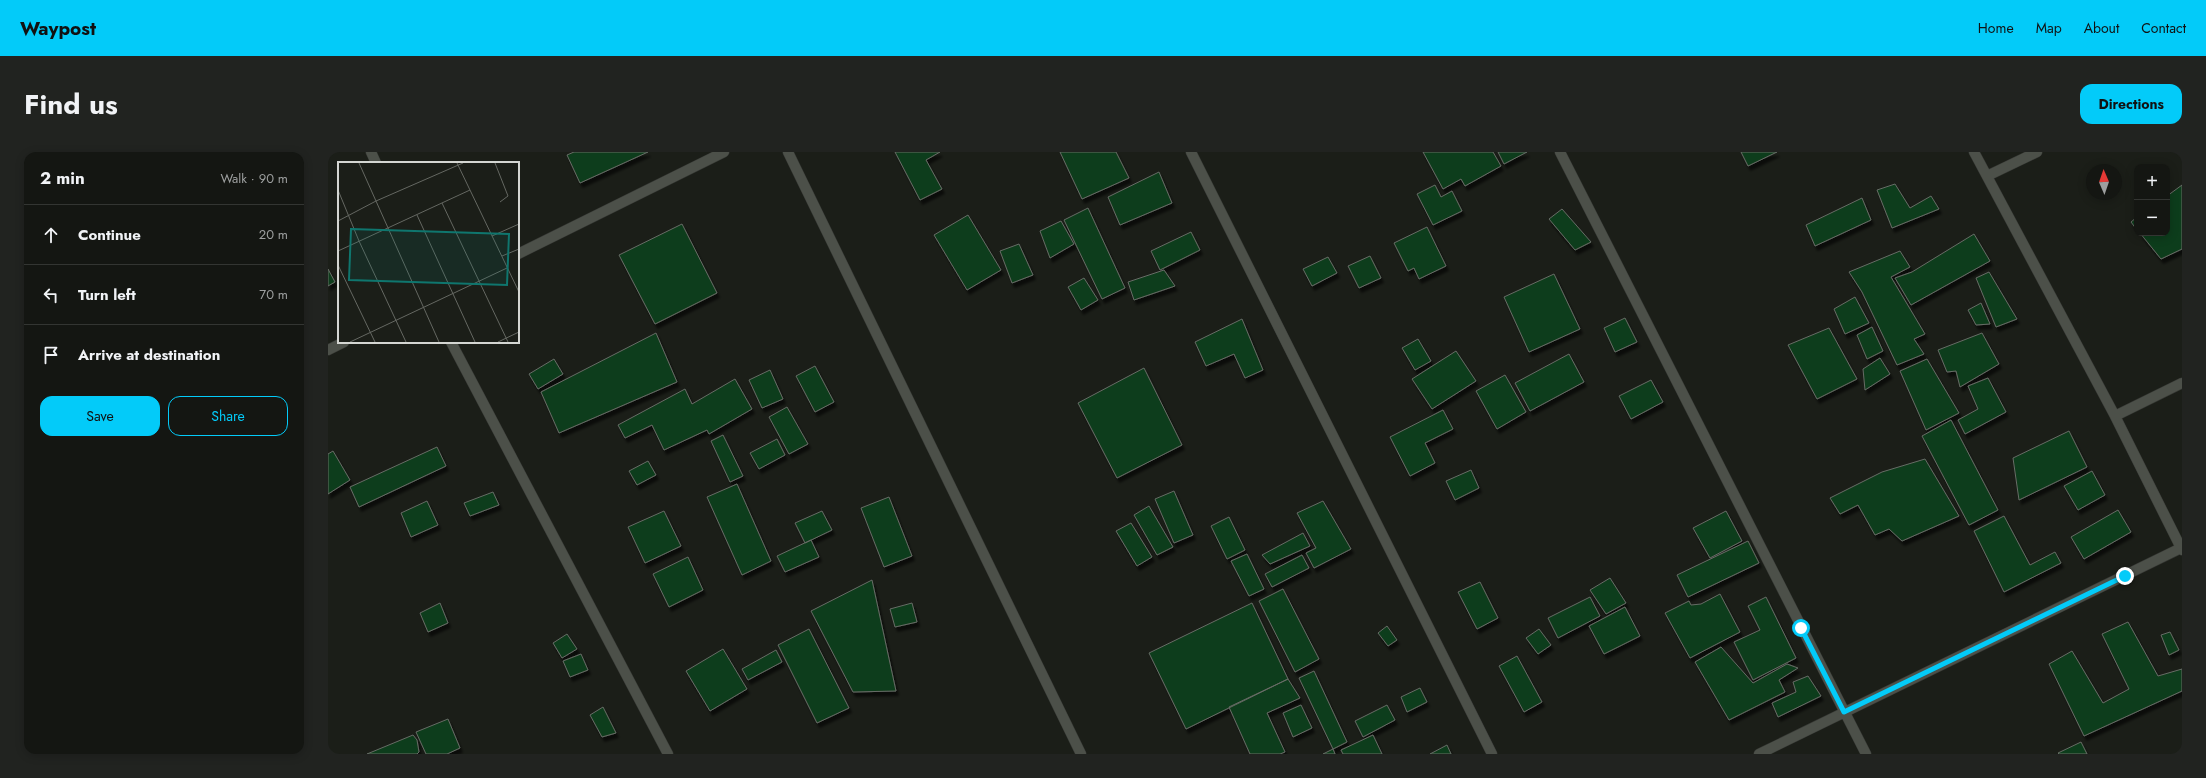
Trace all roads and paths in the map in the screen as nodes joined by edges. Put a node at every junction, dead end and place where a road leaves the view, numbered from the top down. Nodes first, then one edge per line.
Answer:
1 (371, 152) edge
2 (724, 152) edge
3 (788, 152) edge
4 (1191, 152) edge
5 (1560, 152) edge
6 (1974, 152) edge
7 (2037, 152) edge
8 (376, 162) edge
9 (1987, 176) junction
10 (519, 254) edge
11 (342, 343) edge
12 (452, 343) edge
13 (328, 350) edge
14 (2182, 383) edge
15 (2115, 416) junction
16 (2181, 549) edge
17 (1844, 712) junction
18 (668, 754) edge
19 (1081, 754) edge
20 (1492, 754) edge
21 (1759, 754) edge
22 (1866, 754) edge

1 - 8 street
2 - 10 street
3 - 19 street
4 - 20 street
5 - 17 street
6 - 9 street
7 - 9 street
9 - 15 street
11 - 13 street
12 - 18 street
14 - 15 street
15 - 16 street
16 - 17 street
17 - 21 street
17 - 22 street

